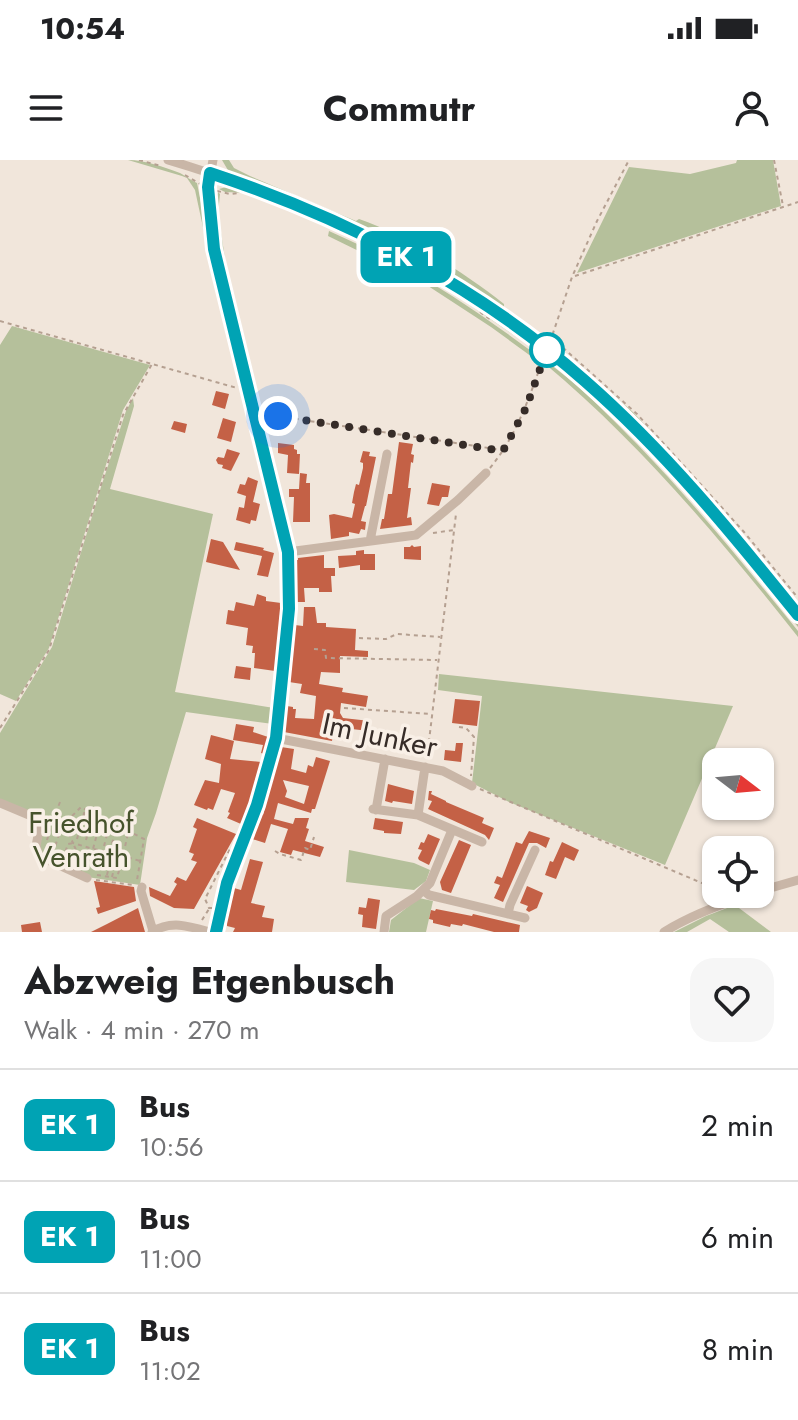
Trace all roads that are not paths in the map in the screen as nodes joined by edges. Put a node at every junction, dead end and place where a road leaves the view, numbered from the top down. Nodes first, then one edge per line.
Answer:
1 (213, 160) edge
2 (168, 164) edge
3 (210, 173) junction
4 (387, 454) dead end
5 (486, 473) road end
6 (370, 541) junction
7 (288, 552) junction
8 (798, 615) edge
9 (276, 738) junction
10 (385, 759) junction
11 (425, 767) junction
12 (470, 785) road end
13 (0, 803) edge
14 (418, 815) junction
15 (452, 830) junction
16 (482, 842) dead end
17 (535, 850) dead end
18 (90, 875) road end
19 (798, 880) edge
20 (142, 887) dead end
21 (774, 887) edge
22 (424, 891) junction
23 (711, 908) edge
24 (508, 914) junction
25 (525, 918) dead end
26 (153, 931) edge
27 (209, 932) edge
28 (216, 932) edge
29 (384, 932) edge
30 (664, 932) edge

1 - 3 street
2 - 3 street
3 - 7 street
3 - 8 street
4 - 6 street
5 - 6 street
6 - 7 street
7 - 9 street
9 - 10 street, Im Junker
9 - 28 street
10 - 11 street, Im Junker
10 - 14 street
11 - 12 street, Im Junker
11 - 14 street
13 - 18 street
14 - 15 street
15 - 16 street
15 - 22 street
17 - 24 street
19 - 21 street
20 - 26 street
22 - 24 street
22 - 29 street
23 - 30 street
24 - 25 street
26 - 27 street

